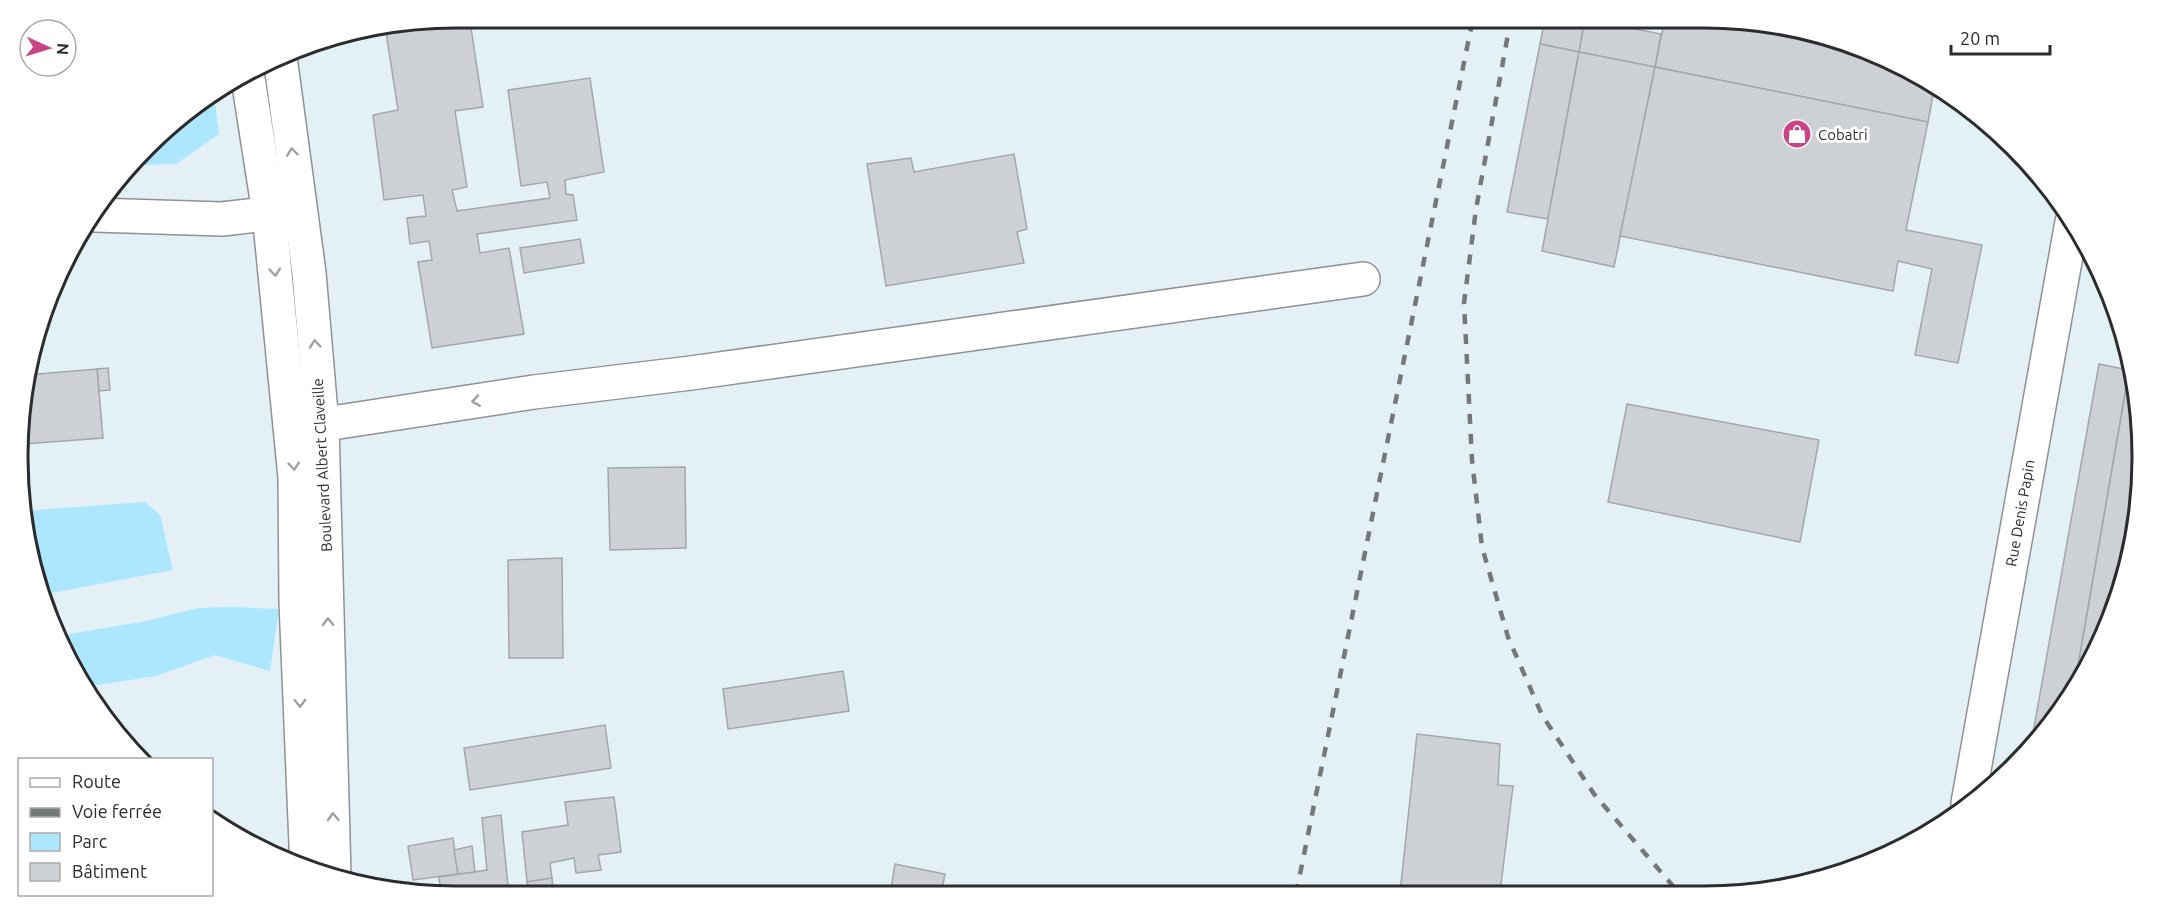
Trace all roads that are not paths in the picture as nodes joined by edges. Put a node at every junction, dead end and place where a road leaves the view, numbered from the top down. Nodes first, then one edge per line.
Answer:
1 (280, 67) edge
2 (250, 82) edge
3 (285, 212) junction
4 (104, 215) edge
5 (2070, 235) edge
6 (1364, 279) dead end
7 (322, 424) junction
8 (290, 429) junction
9 (1970, 793) edge
10 (307, 858) edge
11 (334, 867) edge

3 -> 1 main road, Boulevard Albert Claveille
2 - 3 main road, Boulevard Albert Claveille
3 - 4 main road
7 -> 3 main road, Boulevard Albert Claveille
3 -> 8 main road, Boulevard Albert Claveille
5 - 9 main road, Rue Denis Papin
6 -> 7 main road
7 - 8 main road
11 -> 7 main road, Boulevard Albert Claveille
8 -> 10 main road, Boulevard Albert Claveille

